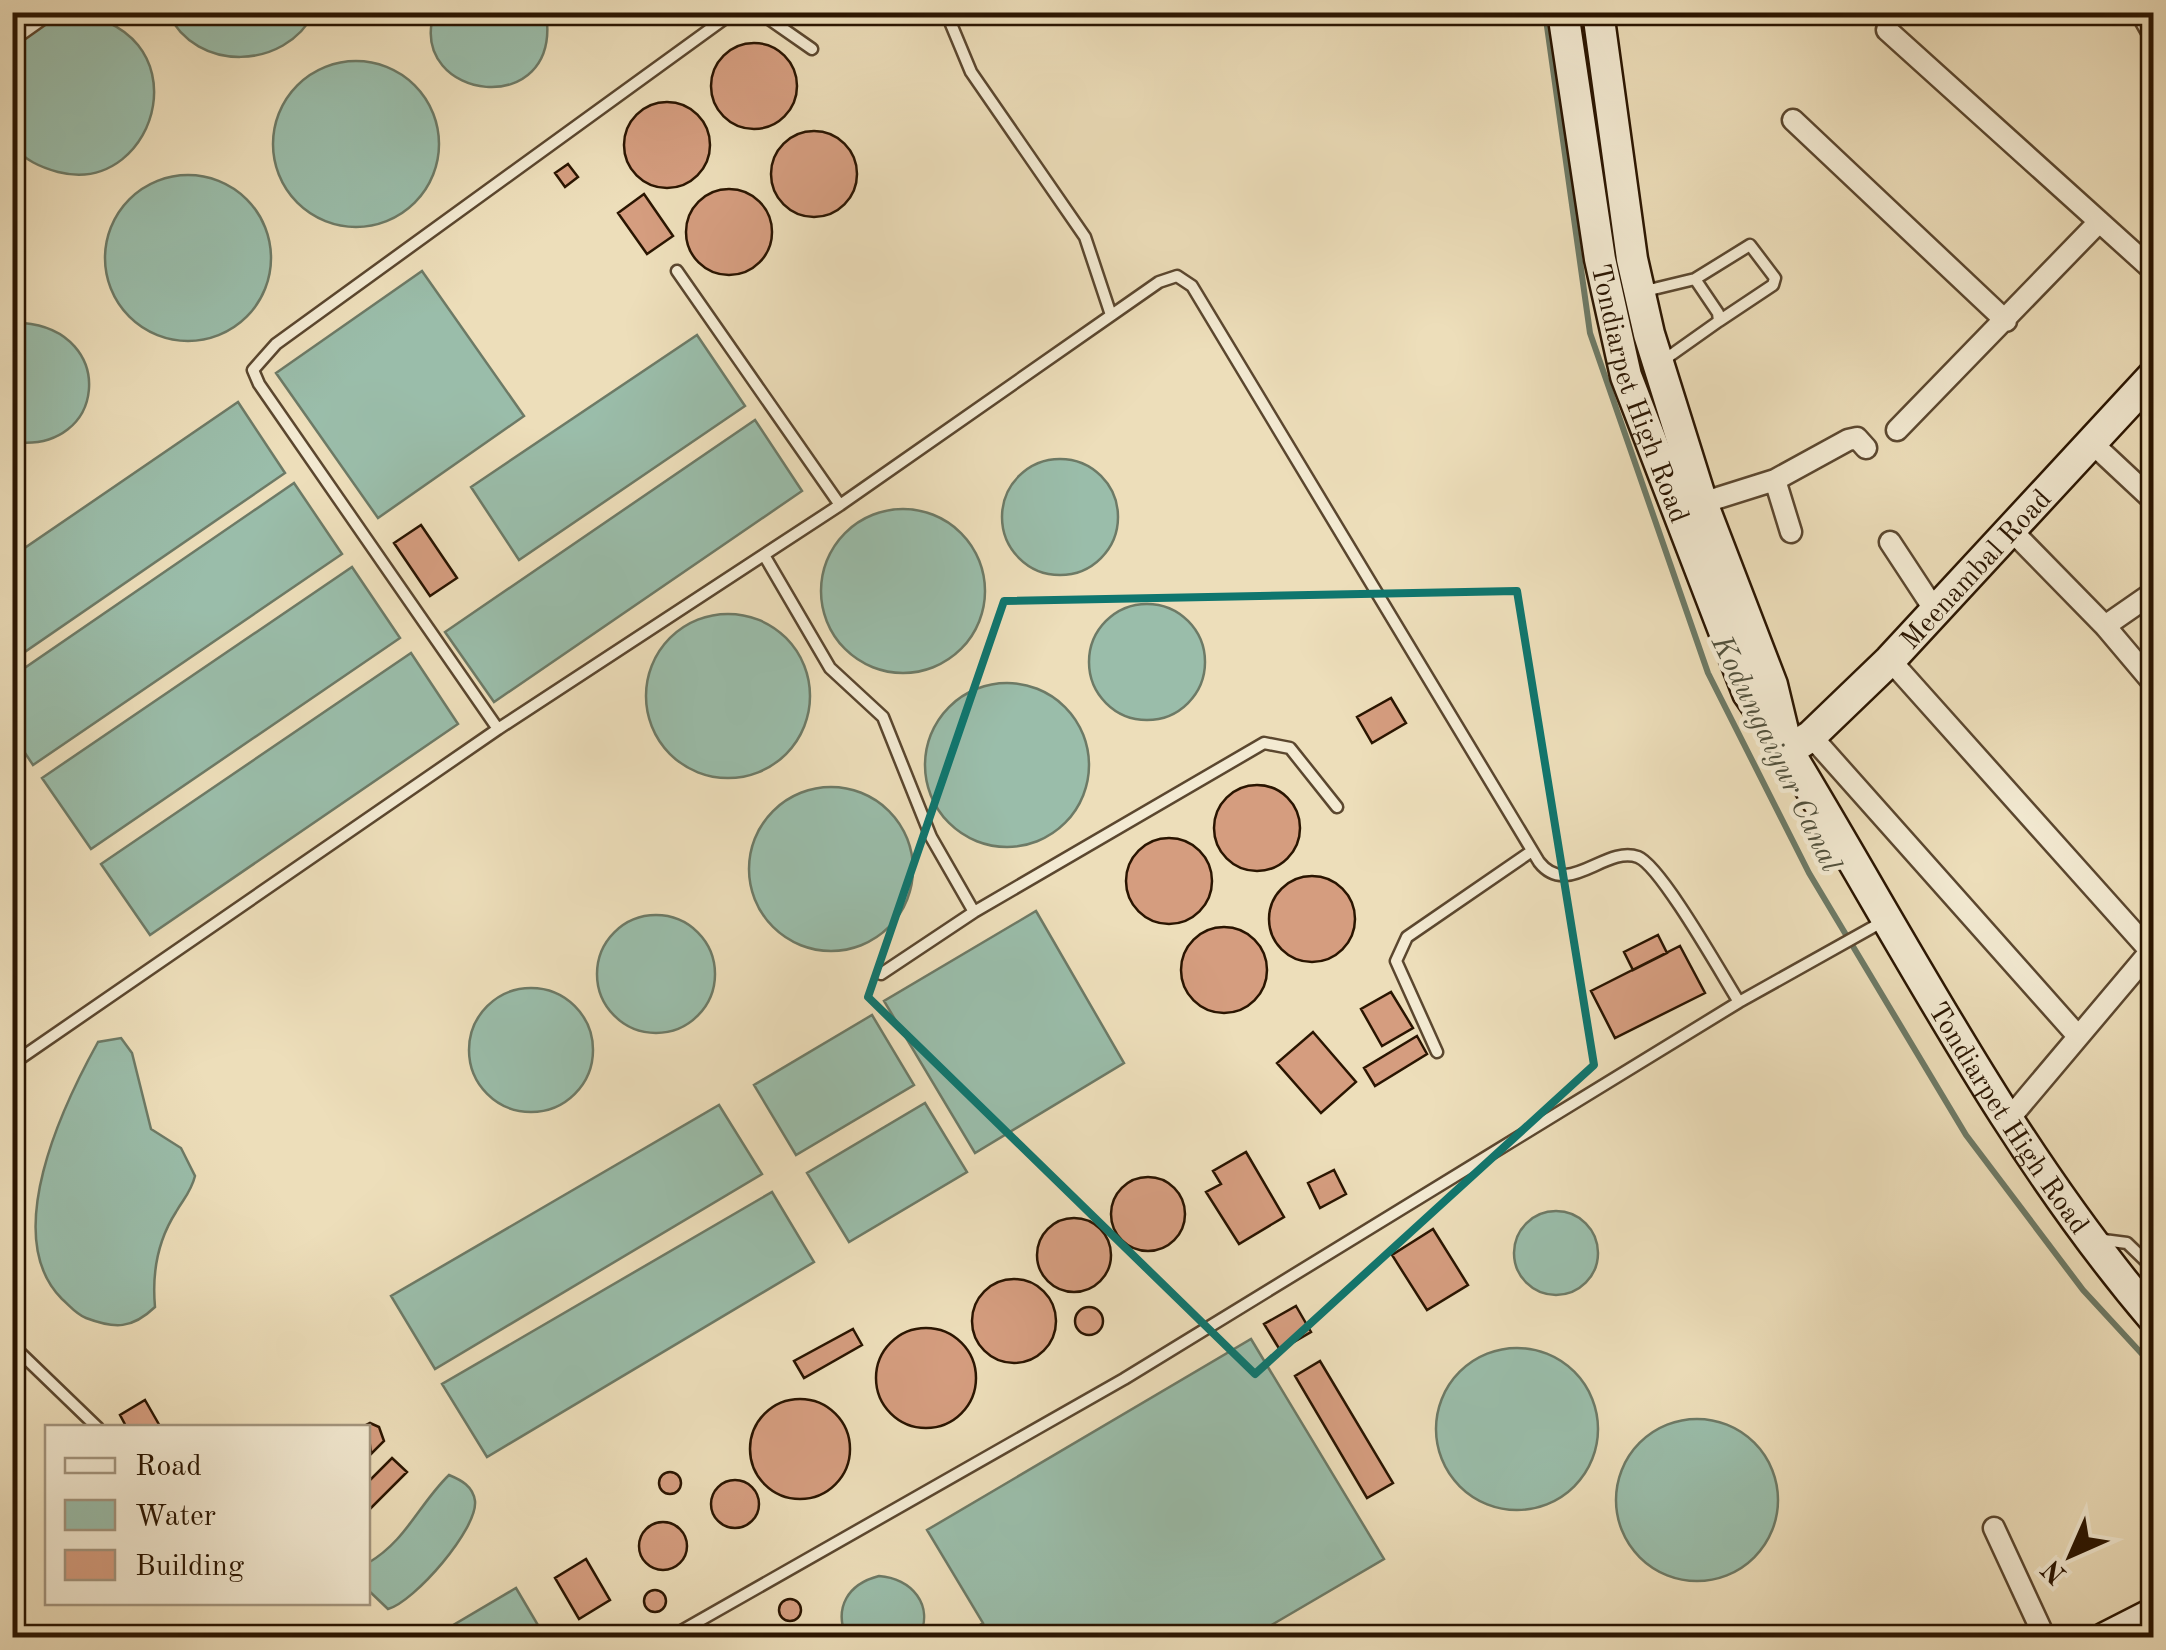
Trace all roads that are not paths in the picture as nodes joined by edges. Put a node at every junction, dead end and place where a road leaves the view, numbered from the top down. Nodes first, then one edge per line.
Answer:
1 (53, 12) edge
2 (740, 12) edge
3 (759, 12) edge
4 (946, 12) edge
5 (1563, 12) edge
6 (1598, 12) edge
7 (2141, 12) edge
8 (1886, 30) dead end
9 (2154, 35) edge
10 (12, 41) edge
11 (812, 49) dead end
12 (1794, 120) dead end
13 (2098, 224) junction
14 (2154, 271) edge
15 (677, 272) dead end
16 (1695, 279) junction
17 (1640, 292) junction
18 (1111, 315) junction
19 (1718, 321) junction
20 (2006, 321) junction
21 (1659, 364) junction
22 (2154, 375) edge
23 (1897, 430) dead end
24 (2092, 442) junction
25 (1866, 448) dead end
26 (1775, 480) junction
27 (2154, 501) edge
28 (1702, 503) junction
29 (840, 504) junction
30 (2012, 531) junction
31 (1791, 532) dead end
32 (1890, 542) dead end
33 (764, 555) junction
34 (2154, 592) edge
35 (1934, 610) junction
36 (2104, 626) junction
37 (1890, 660) junction
38 (2154, 684) edge
39 (498, 729) junction
40 (1800, 744) junction
41 (1337, 806) dead end
42 (1532, 851) junction
43 (974, 912) junction
44 (1889, 918) junction
45 (2152, 951) edge
46 (882, 974) dead end
47 (1739, 1002) junction
48 (2076, 1035) junction
49 (1437, 1052) dead end
50 (12, 1064) edge
51 (2009, 1119) junction
52 (2090, 1240) junction
53 (2154, 1269) edge
54 (2151, 1309) edge
55 (12, 1345) edge
56 (95, 1425) edge
57 (1994, 1528) dead end
58 (2154, 1613) edge
59 (669, 1638) edge
60 (2045, 1638) edge
61 (2104, 1638) edge

1 - 10 lane
2 - 39 lane
3 - 11 lane
4 - 18 lane
5 - 40 main road, Tondiarpet High Road
6 - 17 main road, Tondiarpet High Road
7 - 9 street
8 - 13 street
12 - 20 street
13 - 14 street
13 - 20 street
15 - 29 lane
16 - 17 lane
16 - 19 lane
16 - 19 lane
17 - 21 main road, Tondiarpet High Road
18 - 29 lane
18 - 42 lane
19 - 21 lane
20 - 23 street
21 - 28 main road, Tondiarpet High Road
22 - 24 main road, Meenambal Road
24 - 27 street
24 - 30 main road, Meenambal Road
25 - 26 street
26 - 28 street
26 - 31 street
28 - 40 main road, Tondiarpet High Road
29 - 33 lane
30 - 35 main road, Meenambal Road
30 - 36 street
32 - 35 street
33 - 39 lane
33 - 43 lane
34 - 36 street
35 - 37 main road, Meenambal Road
36 - 38 street
37 - 40 main road, Meenambal Road
37 - 45 street
39 - 50 lane
40 - 44 main road, Tondiarpet High Road
40 - 48 street
41 - 43 lane
42 - 47 lane
42 - 49 lane
43 - 46 lane
44 - 47 lane
44 - 51 main road, Tondiarpet High Road
45 - 48 street
47 - 59 lane
48 - 51 street
51 - 52 main road, Tondiarpet High Road
52 - 53 lane
52 - 54 main road, Tondiarpet High Road
55 - 56 lane
57 - 60 street
58 - 61 main road

